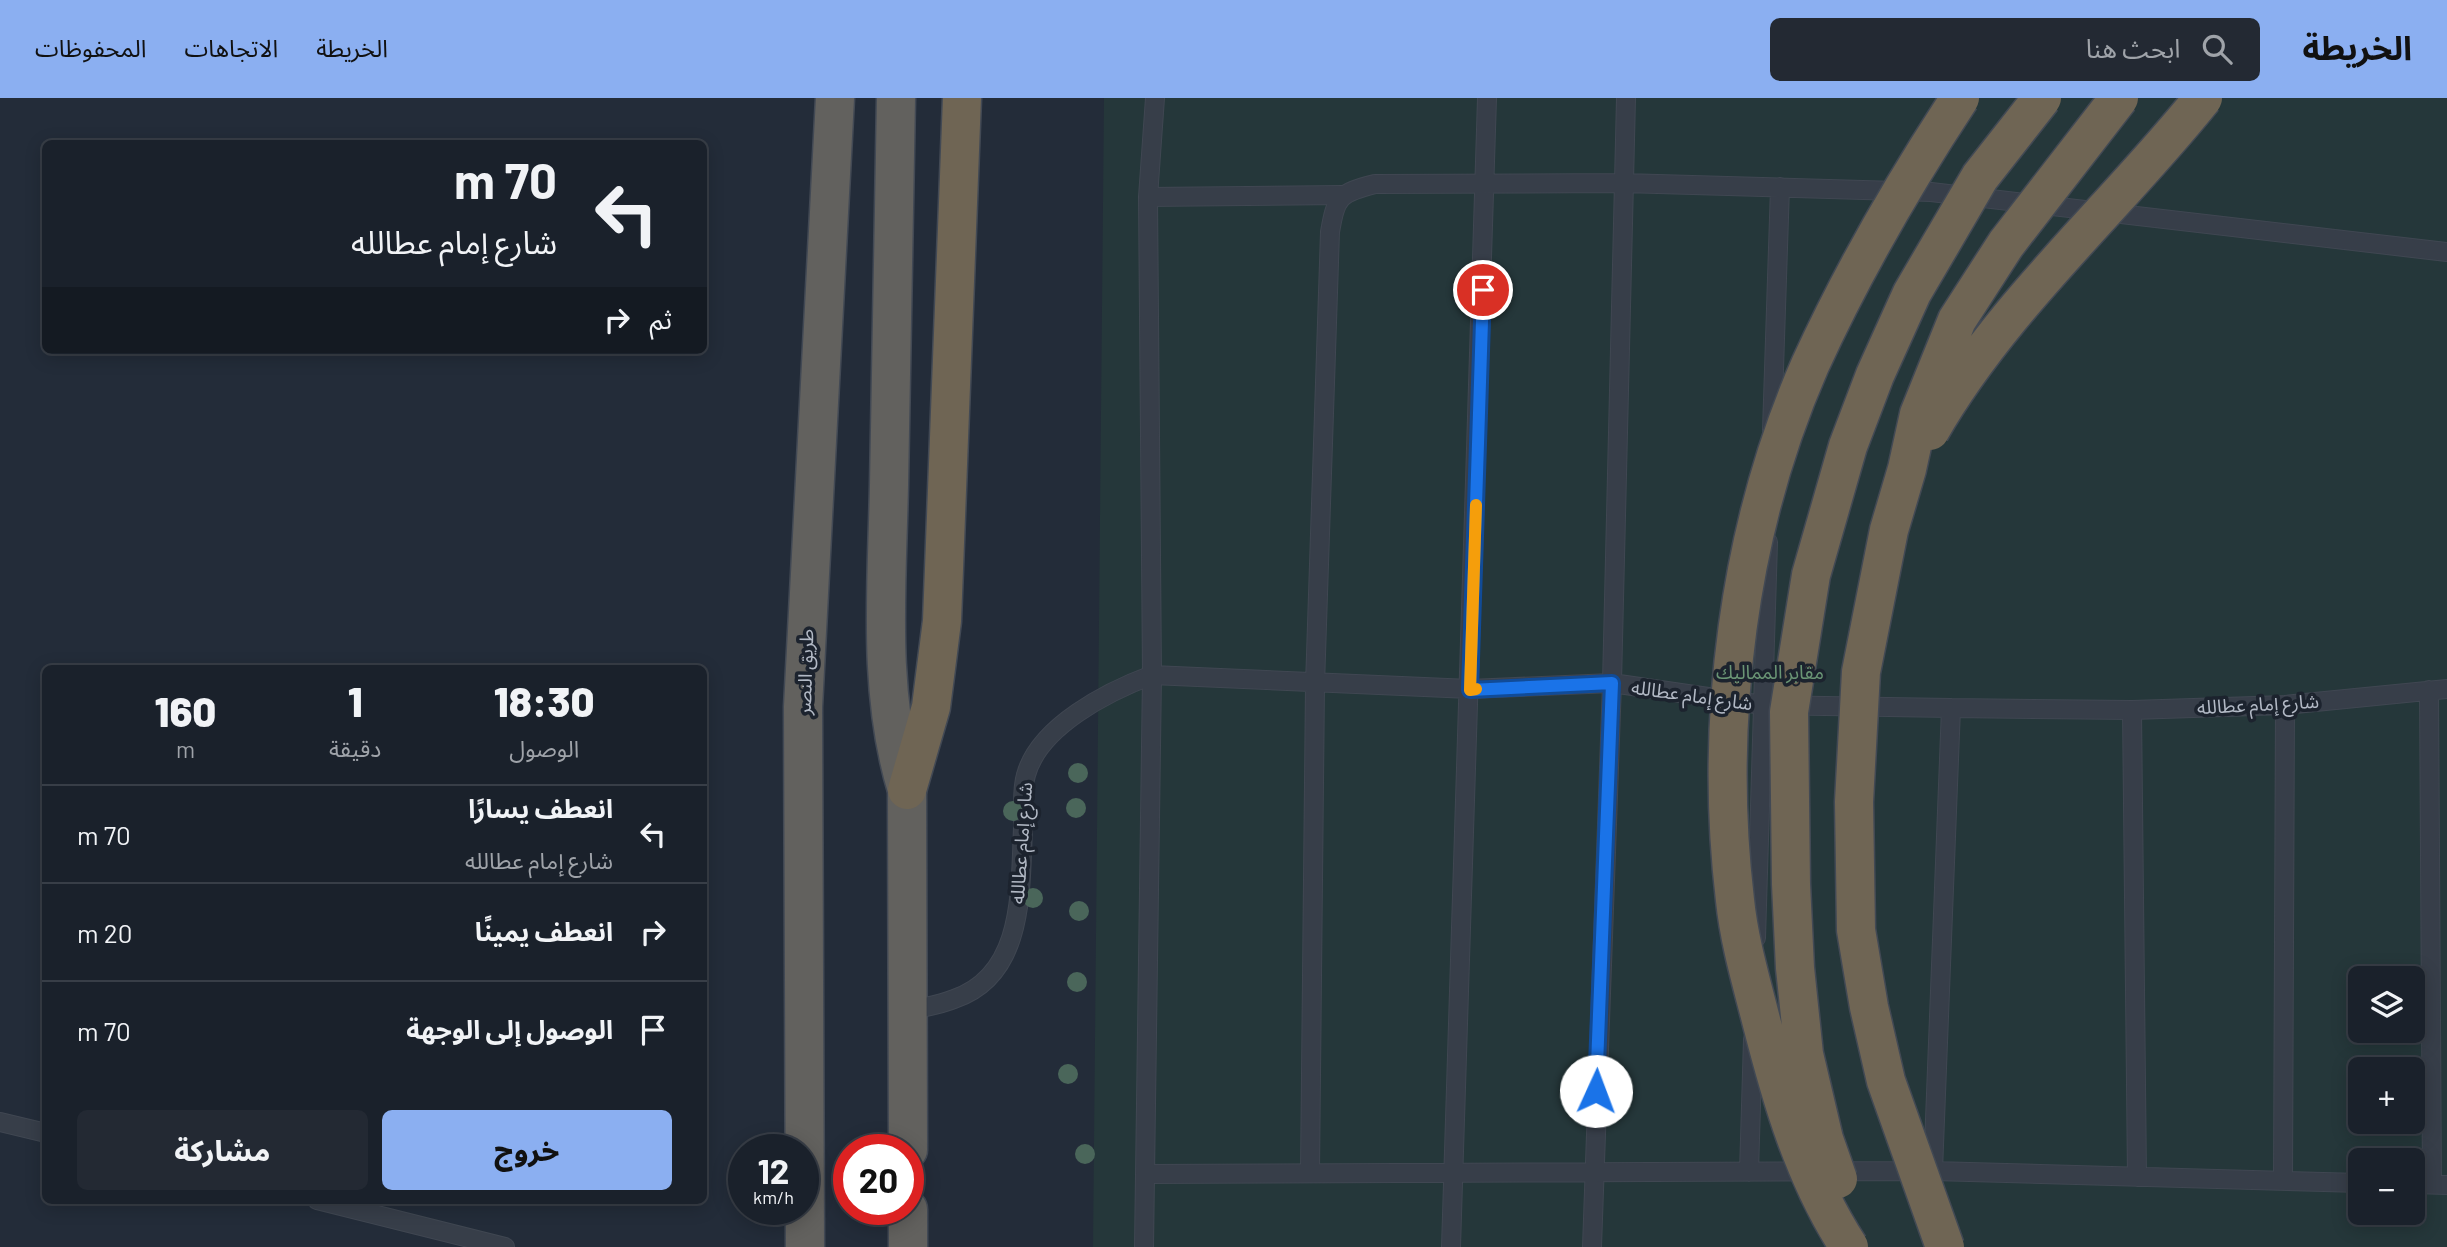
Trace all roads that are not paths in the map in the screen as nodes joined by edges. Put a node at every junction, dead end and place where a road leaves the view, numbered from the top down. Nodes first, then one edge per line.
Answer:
1 (835, 98) edge
2 (896, 98) edge
3 (962, 98) edge
4 (1155, 98) edge
5 (1487, 98) edge
6 (1626, 98) edge
7 (1960, 98) edge
8 (2042, 98) edge
9 (2119, 98) edge
10 (2203, 98) edge
11 (1623, 183) junction
12 (1486, 184) junction
13 (1780, 187) junction
14 (1342, 195) junction
15 (1148, 197) junction
16 (2447, 252) edge
17 (1908, 469) junction
18 (1152, 675) junction
19 (1612, 683) junction
20 (1315, 685) junction
21 (1470, 690) junction
22 (2438, 690) edge
23 (1763, 705) junction
24 (2285, 705) junction
25 (1951, 708) junction
26 (2132, 710) junction
27 (907, 790) junction
28 (908, 1011) junction
29 (0, 1122) edge
30 (42, 1132) edge
31 (908, 1134) edge
32 (1452, 1171) junction
33 (1933, 1171) junction
34 (1310, 1172) junction
35 (1749, 1172) junction
36 (1593, 1173) junction
37 (1146, 1174) junction
38 (2137, 1177) junction
39 (2283, 1180) junction
40 (2348, 1182) edge
41 (2440, 1185) edge
42 (333, 1204) edge
43 (908, 1225) edge
44 (505, 1247) edge
45 (805, 1247) edge
46 (908, 1247) edge
47 (1144, 1247) edge
48 (1451, 1247) edge
49 (1592, 1247) edge
50 (1849, 1247) edge
51 (1862, 1247) edge
52 (1945, 1247) edge

1 - 45 highway, طريق النصر
2 - 27 highway
3 - 27 highway
4 - 15 lane
5 - 12 lane
6 - 11 lane
7 - 50 highway, bridge
8 - 51 highway, bridge
9 - 17 highway, bridge
10 - 17 highway, bridge
11 - 12 lane
11 - 13 lane
11 - 19 lane
12 - 14 lane
12 - 21 lane
13 - 16 lane
13 - 23 lane
14 - 15 lane
14 - 20 lane
15 - 18 lane
17 - 52 highway, bridge
18 - 20 lane, شارع إمام عطالله
18 - 28 lane, شارع إمام عطالله
18 - 37 lane
19 - 21 lane, شارع إمام عطالله
19 - 23 lane, شارع إمام عطالله
19 - 36 lane
20 - 21 lane, شارع إمام عطالله
20 - 34 lane
21 - 32 lane
22 - 24 lane, شارع إمام عطالله
22 - 41 lane
23 - 25 lane, شارع إمام عطالله
23 - 35 lane
24 - 26 lane, شارع إمام عطالله
24 - 39 lane
25 - 26 lane, شارع إمام عطالله
25 - 33 lane
26 - 38 lane
27 - 28 highway
28 - 31 highway
29 - 30 lane
32 - 34 lane
32 - 36 lane
32 - 48 lane
33 - 35 lane
33 - 38 lane
34 - 37 lane
35 - 36 lane
36 - 49 lane
37 - 47 lane
38 - 39 lane
39 - 40 lane
42 - 44 lane
43 - 46 highway

